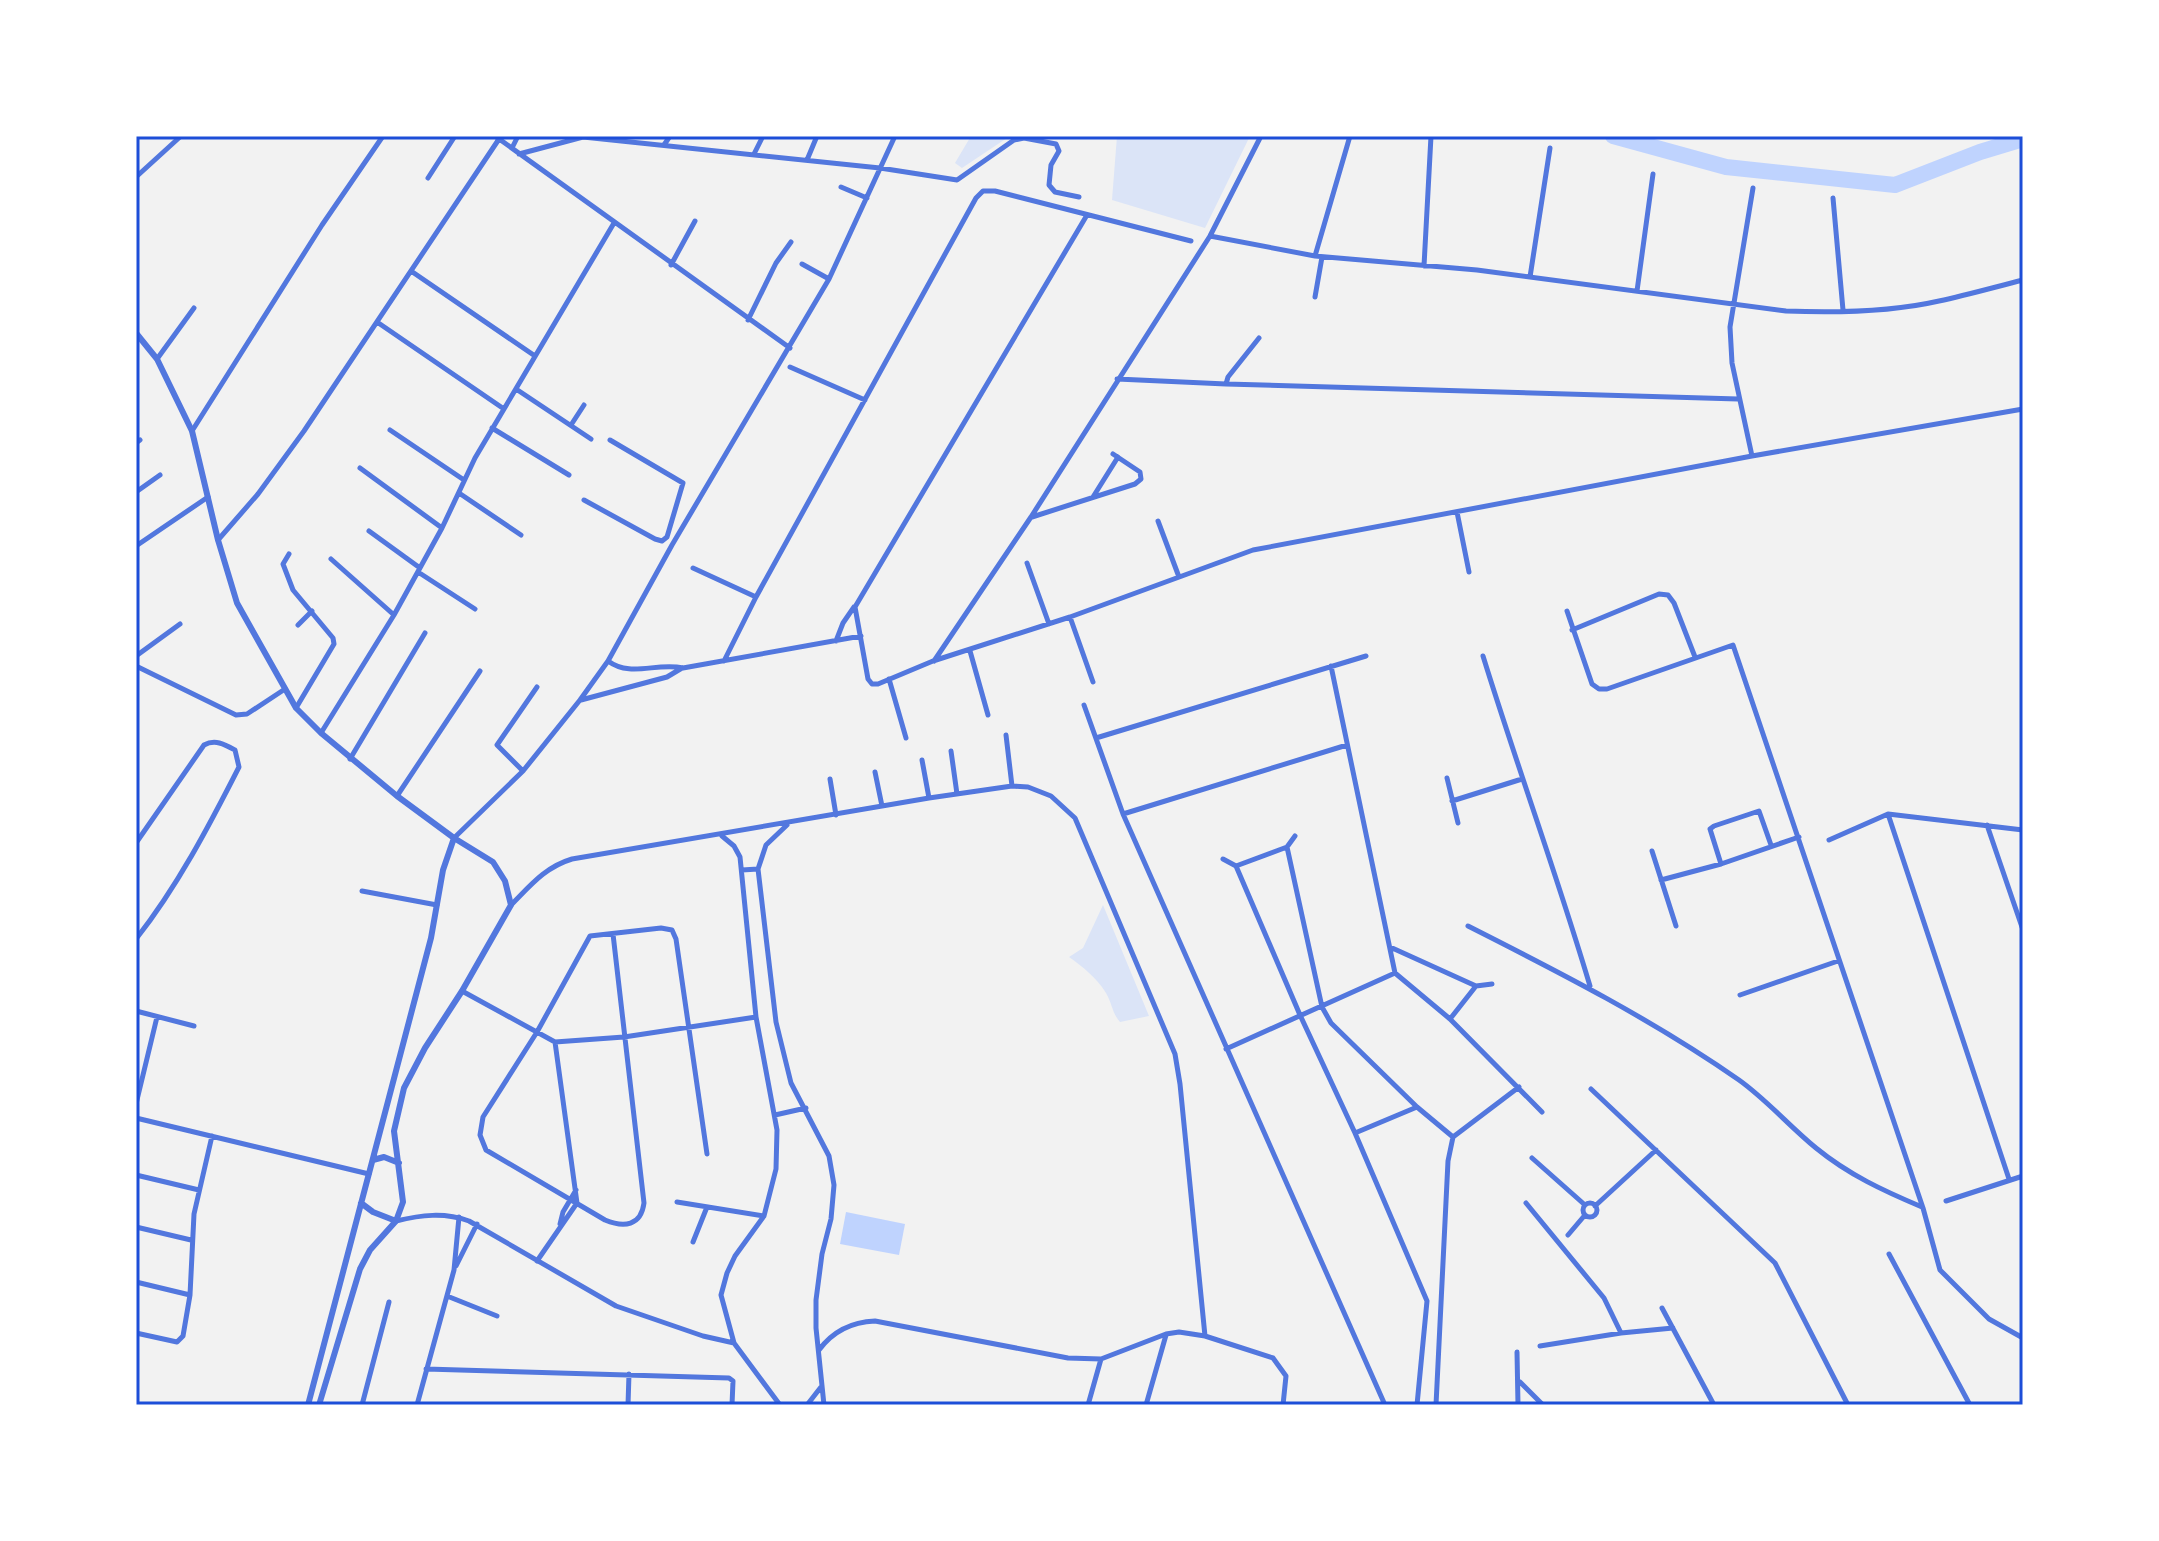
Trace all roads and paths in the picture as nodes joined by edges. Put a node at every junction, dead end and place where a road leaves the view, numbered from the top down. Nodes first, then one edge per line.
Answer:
1 (181, 136) edge
2 (383, 136) edge
3 (455, 136) edge
4 (518, 136) edge
5 (670, 136) edge
6 (763, 136) edge
7 (817, 136) edge
8 (895, 136) edge
9 (1261, 136) edge
10 (1350, 136) edge
11 (1431, 136) edge
12 (497, 137) edge
13 (630, 139) edge
14 (664, 145) junction
15 (512, 148) junction
16 (1550, 148) dead end
17 (519, 154) junction
18 (754, 154) junction
19 (807, 160) junction
20 (880, 168) junction
21 (1653, 174) dead end
22 (136, 177) edge
23 (428, 178) dead end
24 (841, 187) dead end
25 (1753, 188) dead end
26 (1079, 197) dead end
27 (867, 198) junction
28 (1833, 198) dead end
29 (1087, 215) junction
30 (695, 221) dead end
31 (614, 223) junction
32 (1210, 236) junction
33 (1191, 241) dead end
34 (791, 242) dead end
35 (1319, 257) junction
36 (802, 264) dead end
37 (671, 265) junction
38 (1424, 266) junction
39 (411, 271) junction
40 (1530, 277) junction
41 (829, 279) junction
42 (2023, 280) edge
43 (1637, 291) junction
44 (1315, 297) dead end
45 (1732, 304) junction
46 (194, 308) dead end
47 (1843, 310) junction
48 (748, 320) junction
49 (377, 322) junction
50 (136, 333) edge
51 (1259, 338) dead end
52 (790, 348) junction
53 (535, 356) junction
54 (157, 359) junction
55 (790, 367) dead end
56 (1117, 379) junction
57 (1226, 384) junction
58 (516, 389) junction
59 (1738, 399) junction
60 (865, 400) junction
61 (584, 405) dead end
62 (504, 409) junction
63 (2023, 409) edge
64 (571, 425) junction
65 (492, 428) junction
66 (390, 430) dead end
67 (192, 431) junction
68 (591, 439) dead end
69 (610, 440) dead end
70 (1752, 456) junction
71 (360, 468) dead end
72 (160, 475) dead end
73 (569, 475) dead end
74 (464, 480) junction
75 (136, 492) edge
76 (459, 493) junction
77 (208, 497) junction
78 (1093, 498) junction
79 (584, 500) dead end
80 (678, 506) junction
81 (692, 511) junction
82 (1457, 512) junction
83 (1031, 517) junction
84 (1158, 521) dead end
85 (442, 528) junction
86 (369, 531) dead end
87 (521, 535) dead end
88 (218, 540) junction
89 (136, 546) edge
90 (289, 554) dead end
91 (331, 559) dead end
92 (1027, 563) dead end
93 (693, 568) dead end
94 (419, 570) junction
95 (1469, 572) dead end
96 (1179, 577) junction
97 (756, 597) junction
98 (855, 607) junction
99 (475, 609) dead end
100 (312, 611) junction
101 (1567, 611) dead end
102 (394, 615) junction
103 (1070, 617) junction
104 (180, 624) dead end
105 (1049, 624) junction
106 (298, 625) dead end
107 (1572, 630) junction
108 (425, 633) dead end
109 (861, 636) junction
110 (836, 641) junction
111 (970, 651) junction
112 (136, 656) edge
113 (1366, 656) dead end
114 (1483, 656) dead end
115 (1695, 657) junction
116 (608, 661) junction
117 (724, 661) junction
118 (933, 661) junction
119 (136, 666) edge
120 (655, 666) junction
121 (1331, 666) junction
122 (683, 668) junction
123 (480, 671) dead end
124 (658, 679) junction
125 (889, 679) junction
126 (1093, 682) dead end
127 (537, 687) dead end
128 (285, 689) junction
129 (580, 700) junction
130 (1084, 705) dead end
131 (296, 708) junction
132 (988, 715) dead end
133 (321, 733) junction
134 (1006, 735) dead end
135 (906, 738) dead end
136 (1096, 738) junction
137 (1347, 745) junction
138 (951, 751) dead end
139 (350, 759) junction
140 (922, 760) dead end
141 (523, 771) junction
142 (875, 772) dead end
143 (1447, 778) dead end
144 (830, 779) dead end
145 (1522, 779) junction
146 (1012, 786) junction
147 (957, 794) junction
148 (397, 796) junction
149 (929, 798) junction
150 (1452, 801) junction
151 (882, 806) junction
152 (1123, 814) junction
153 (1888, 814) junction
154 (836, 815) junction
155 (1458, 823) dead end
156 (788, 824) junction
157 (1987, 825) junction
158 (2023, 830) edge
159 (721, 835) junction
160 (1295, 836) dead end
161 (1799, 837) junction
162 (454, 838) junction
163 (1829, 840) dead end
164 (136, 843) edge
165 (1771, 845) junction
166 (1287, 847) junction
167 (1652, 851) dead end
168 (1223, 859) dead end
169 (1721, 864) junction
170 (1236, 866) junction
171 (758, 869) junction
172 (742, 870) junction
173 (1661, 880) junction
174 (362, 891) dead end
175 (437, 905) junction
176 (511, 905) junction
177 (1468, 926) dead end
178 (1676, 926) dead end
179 (2023, 930) edge
180 (613, 934) junction
181 (136, 939) edge
182 (1390, 947) junction
183 (1838, 961) junction
184 (1395, 973) junction
185 (1492, 984) dead end
186 (1476, 986) junction
187 (1590, 987) junction
188 (462, 991) junction
189 (1740, 995) dead end
190 (1322, 1007) junction
191 (136, 1011) edge
192 (1300, 1015) junction
193 (157, 1017) junction
194 (756, 1017) junction
195 (1450, 1019) junction
196 (194, 1026) dead end
197 (689, 1027) junction
198 (537, 1032) junction
199 (624, 1037) junction
200 (555, 1042) junction
201 (1226, 1049) junction
202 (136, 1064) edge
203 (145, 1066) junction
204 (1519, 1087) junction
205 (1591, 1089) dead end
206 (136, 1104) edge
207 (1417, 1107) junction
208 (806, 1108) junction
209 (1542, 1112) dead end
210 (775, 1115) junction
211 (136, 1118) edge
212 (1355, 1133) junction
213 (212, 1136) junction
214 (1453, 1137) junction
215 (1656, 1150) junction
216 (707, 1154) dead end
217 (1532, 1158) dead end
218 (373, 1160) junction
219 (399, 1163) junction
220 (369, 1174) junction
221 (136, 1175) edge
222 (2023, 1176) edge
223 (2009, 1179) junction
224 (199, 1190) junction
225 (576, 1190) junction
226 (570, 1200) junction
227 (1946, 1201) dead end
228 (677, 1202) dead end
229 (361, 1203) junction
230 (577, 1203) junction
231 (1526, 1203) dead end
232 (1585, 1205) junction
233 (1595, 1206) junction
234 (707, 1207) junction
235 (1923, 1208) junction
236 (1585, 1215) junction
237 (764, 1216) junction
238 (459, 1217) junction
239 (396, 1221) junction
240 (477, 1224) junction
241 (560, 1225) junction
242 (136, 1227) edge
243 (1568, 1235) dead end
244 (191, 1240) junction
245 (693, 1242) dead end
246 (1889, 1254) dead end
247 (537, 1261) junction
248 (454, 1270) junction
249 (136, 1282) edge
250 (190, 1295) junction
251 (447, 1296) junction
252 (1427, 1301) junction
253 (1441, 1301) junction
254 (389, 1302) dead end
255 (1662, 1308) dead end
256 (497, 1316) dead end
257 (1673, 1328) junction
258 (136, 1333) edge
259 (1621, 1333) junction
260 (1166, 1334) junction
261 (1205, 1336) junction
262 (2023, 1338) edge
263 (734, 1343) junction
264 (1540, 1346) dead end
265 (818, 1351) junction
266 (1517, 1352) dead end
267 (1101, 1359) junction
268 (426, 1369) junction
269 (629, 1374) junction
270 (1519, 1381) junction
271 (822, 1385) junction
272 (308, 1405) edge
273 (319, 1405) edge
274 (362, 1405) edge
275 (417, 1405) edge
276 (628, 1405) edge
277 (732, 1405) edge
278 (780, 1405) edge
279 (807, 1405) edge
280 (824, 1405) edge
281 (1088, 1405) edge
282 (1146, 1405) edge
283 (1283, 1405) edge
284 (1385, 1405) edge
285 (1417, 1405) edge
286 (1436, 1405) edge
287 (1518, 1405) edge
288 (1543, 1405) edge
289 (1714, 1405) edge
290 (1848, 1405) edge
291 (1970, 1405) edge

1 - 22 street
2 - 67 street
3 - 23 street
4 - 15 street
5 - 14 street
6 - 18 street
7 - 19 street
8 - 20 street
9 - 32 street
10 - 35 street
11 - 38 street
12 - 15 street
12 - 39 street
13 - 14 street
13 - 17 street
14 - 18 street
15 - 17 street
16 - 40 street
17 - 31 street
18 - 19 street
19 - 20 street
20 - 26 street
20 - 27 street
21 - 43 street
24 - 27 street
25 - 45 street
27 - 41 street
28 - 47 street
29 - 33 street
29 - 60 street
29 - 98 street
30 - 37 street
31 - 37 street
31 - 53 street
32 - 35 street
32 - 56 street
34 - 48 street
35 - 38 street
35 - 44 street
36 - 41 street
37 - 48 street
38 - 40 street
39 - 49 street
39 - 53 street
40 - 43 street
41 - 52 street
42 - 47 street
43 - 45 street
45 - 47 street
45 - 59 street
46 - 54 street
48 - 52 street
49 - 62 street
49 - 88 street
50 - 54 street
51 - 57 street
52 - 81 street
53 - 58 street
54 - 67 street
55 - 60 street
56 - 57 street
56 - 83 street
57 - 59 street
58 - 62 street
58 - 64 street
59 - 70 street
60 - 97 street
61 - 64 street
62 - 65 street
63 - 70 street
64 - 68 street
65 - 73 street
65 - 74 street
66 - 74 street
67 - 77 street
69 - 80 street
70 - 82 street
71 - 85 street
72 - 75 street
74 - 76 street
76 - 85 street
76 - 87 street
77 - 88 street
77 - 89 street
78 - 78 street
78 - 83 street
79 - 80 street
80 - 81 street
81 - 116 street
82 - 95 street
82 - 96 street
83 - 118 street
84 - 96 street
85 - 94 street
86 - 94 street
88 - 128 street
90 - 100 street
91 - 102 street
92 - 105 street
93 - 97 street
94 - 99 street
94 - 102 street
96 - 103 street
97 - 117 street
98 - 109 street
98 - 110 street
100 - 106 street
100 - 131 street
101 - 107 street
102 - 133 street
103 - 105 street
103 - 126 street
104 - 112 street
105 - 111 street
107 - 115 street
107 - 115 street
108 - 139 street
109 - 110 street
109 - 125 street
110 - 117 street
111 - 118 street
111 - 132 street
113 - 121 street
114 - 145 street
115 - 161 street
116 - 120 street
116 - 129 street
117 - 122 street
118 - 125 street
119 - 128 street
120 - 122 street
120 - 124 street
121 - 136 street
121 - 137 street
122 - 124 street
123 - 148 street
124 - 129 street
125 - 135 street
127 - 141 street
128 - 131 street
129 - 141 street
130 - 136 street
131 - 133 street
133 - 139 street
134 - 146 street
136 - 152 street
137 - 152 street
137 - 182 street
138 - 147 street
139 - 148 street
140 - 149 street
141 - 162 street
142 - 151 street
143 - 150 street
144 - 154 street
145 - 150 street
145 - 187 street
146 - 147 street
146 - 261 street
147 - 149 street
148 - 162 street
149 - 151 street
150 - 155 street
151 - 154 street
152 - 201 street
153 - 157 street
153 - 163 street
153 - 223 street
154 - 156 street
156 - 159 street
156 - 171 street
157 - 158 street
157 - 179 street
159 - 172 street
159 - 176 street
160 - 166 street
161 - 165 street
161 - 183 street
162 - 175 street
162 - 176 street
164 - 181 street
165 - 169 street
165 - 169 street
166 - 170 street
166 - 190 street
167 - 173 street
168 - 170 street
169 - 173 street
170 - 192 street
171 - 172 street
171 - 208 street
172 - 194 street
173 - 178 street
174 - 175 street
175 - 218 street
176 - 188 street
177 - 187 street
180 - 197 street
180 - 198 street
180 - 199 street
182 - 184 street
182 - 186 street
183 - 189 street
183 - 235 street
184 - 190 street
184 - 195 street
185 - 186 street
186 - 195 street
187 - 235 street
188 - 198 street
188 - 219 street
190 - 192 street
190 - 207 street
191 - 193 street
192 - 201 street
192 - 212 street
193 - 196 street
193 - 203 street
194 - 197 street
194 - 210 street
195 - 204 street
197 - 199 street
197 - 216 street
198 - 200 street
198 - 226 street
199 - 200 street
199 - 230 street
200 - 225 street
201 - 284 street
202 - 203 street
203 - 206 street
204 - 209 street
204 - 214 street
205 - 215 street
207 - 212 street
207 - 214 street
208 - 210 street
208 - 265 street
210 - 237 street
211 - 213 street
212 - 252 street
213 - 220 street
213 - 224 street
214 - 253 street
215 - 233 street
215 - 290 street
217 - 232 street
218 - 219 street
218 - 220 street
219 - 239 street
220 - 229 street
221 - 224 street
222 - 223 street
223 - 227 street
224 - 244 street
225 - 226 street
225 - 230 street
226 - 230 street
226 - 241 street
228 - 234 street
229 - 239 street
229 - 272 street
230 - 241 street
231 - 259 street
232 - 233 street
232 - 236 street
233 - 236 street
234 - 237 street
234 - 245 street
235 - 262 street
236 - 243 street
237 - 263 street
238 - 239 street
238 - 240 street
238 - 248 street
239 - 273 street
240 - 247 street
240 - 248 street
241 - 247 street
242 - 244 street
244 - 250 street
246 - 291 street
247 - 263 street
248 - 251 street
249 - 250 street
250 - 258 street
251 - 256 street
251 - 268 street
252 - 253 street
252 - 285 street
253 - 286 street
254 - 274 street
255 - 257 street
257 - 259 street
257 - 289 street
259 - 264 street
260 - 261 street
260 - 267 street
260 - 282 street
261 - 283 street
263 - 278 street
265 - 267 street
265 - 271 street
266 - 270 street
267 - 281 street
268 - 269 street
268 - 275 street
269 - 276 street
269 - 277 street
270 - 287 street
270 - 288 street
271 - 279 street
271 - 280 street

